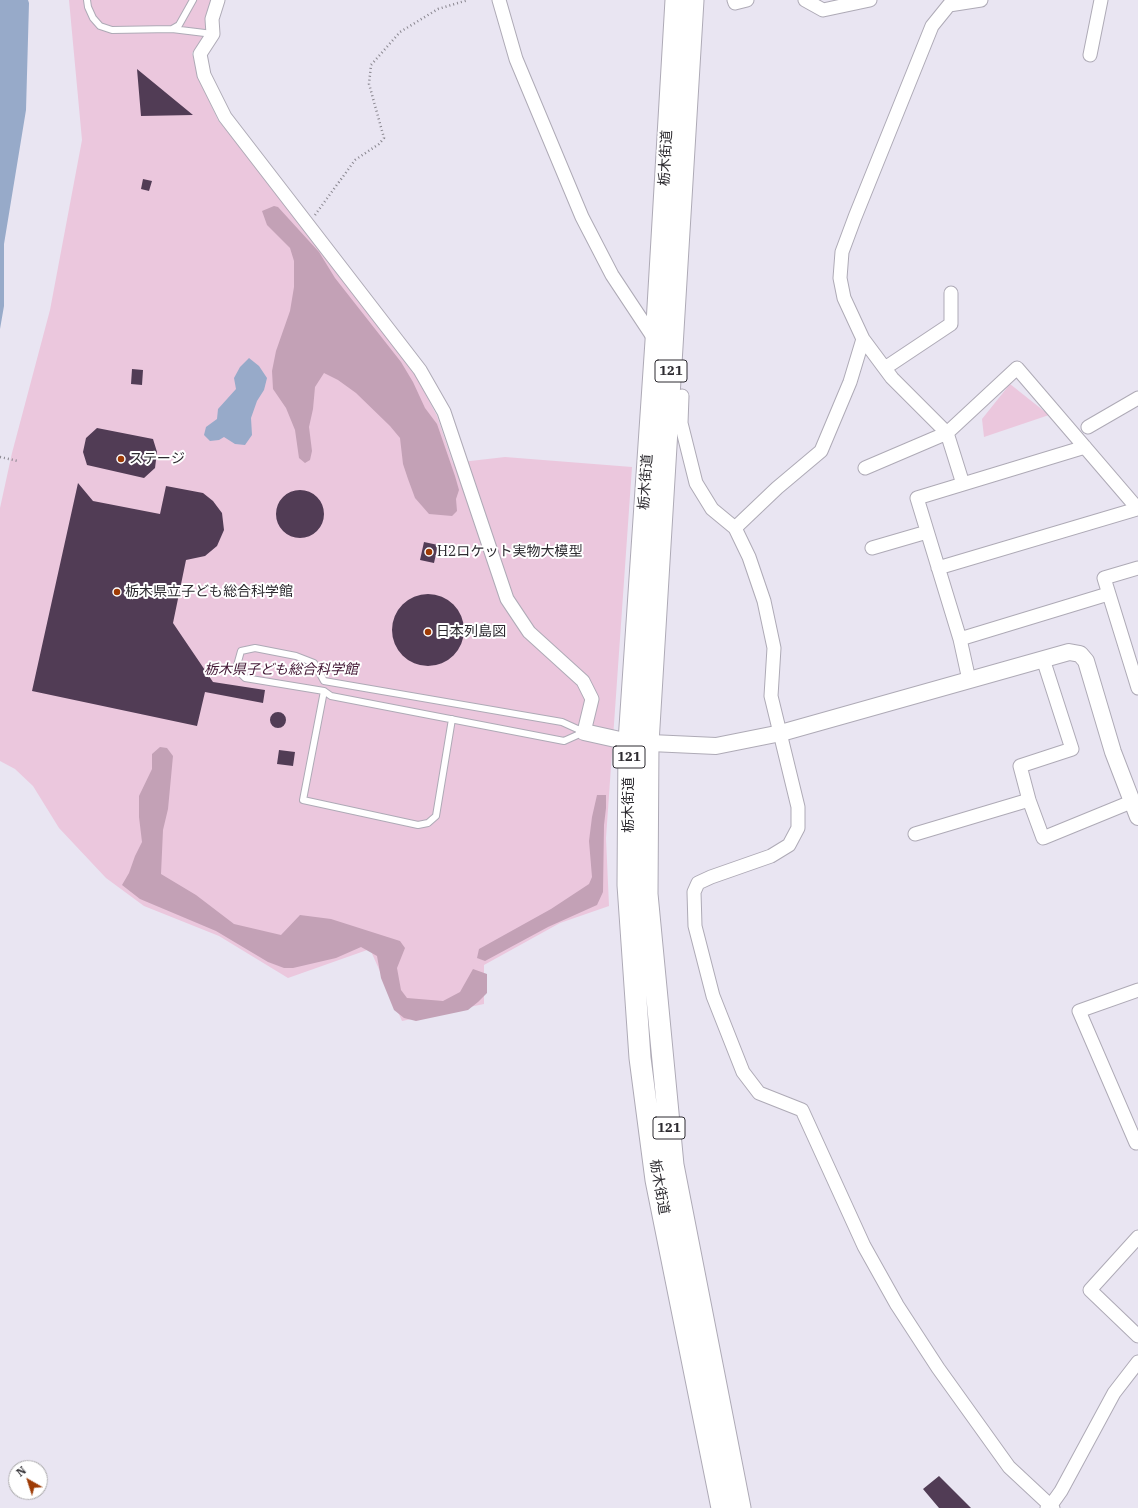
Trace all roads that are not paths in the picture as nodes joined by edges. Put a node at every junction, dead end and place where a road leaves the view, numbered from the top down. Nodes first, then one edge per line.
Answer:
1 (88, 0) edge
2 (193, 0) edge
3 (218, 0) edge
4 (499, 0) edge
5 (676, 0) edge
6 (693, 0) edge
7 (734, 0) edge
8 (747, 0) edge
9 (805, 0) edge
10 (870, 0) edge
11 (981, 0) edge
12 (1101, 0) edge
13 (963, 1) edge
14 (172, 29) junction
15 (213, 34) junction
16 (1090, 55) dead end
17 (951, 293) dead end
18 (863, 339) junction
19 (656, 341) junction
20 (885, 368) junction
21 (682, 396) dead end
22 (1138, 398) edge
23 (1088, 427) dead end
24 (947, 434) junction
25 (1085, 447) junction
26 (865, 468) dead end
27 (963, 484) junction
28 (1138, 509) edge
29 (735, 528) junction
30 (927, 532) junction
31 (872, 548) dead end
32 (938, 568) junction
33 (1138, 568) edge
34 (1108, 594) junction
35 (960, 639) junction
36 (1133, 655) edge
37 (1043, 659) junction
38 (969, 680) junction
39 (1138, 688) edge
40 (324, 691) junction
41 (452, 719) junction
42 (584, 732) junction
43 (781, 733) junction
44 (639, 743) junction
45 (1029, 800) junction
46 (1131, 802) junction
47 (1138, 817) edge
48 (914, 834) dead end
49 (1138, 990) edge
50 (1138, 1142) edge
51 (1138, 1237) edge
52 (1138, 1336) edge
53 (1138, 1362) edge
54 (1050, 1507) edge
55 (722, 1508) edge
56 (740, 1508) edge

1 - 14 lane
2 - 14 lane
3 - 15 street
4 - 19 street
5 - 19 highway, 栃木街道 / 121
6 - 44 highway, 栃木街道 / 121
7 - 8 street
9 - 10 street
11 - 13 street
12 - 16 street
13 - 18 street
14 - 15 lane
15 - 42 street
17 - 20 street
18 - 20 street
18 - 29 street
19 - 44 highway, 栃木街道 / 121
20 - 24 street
21 - 29 street
22 - 23 street
24 - 25 street
24 - 26 street
24 - 27 street
25 - 27 street
25 - 28 street
27 - 30 street
28 - 32 street
29 - 43 street
30 - 31 street
30 - 32 street
32 - 35 street
33 - 34 street
34 - 35 street
34 - 36 street
35 - 38 street
36 - 39 street
37 - 38 street
37 - 45 street
37 - 46 street
38 - 43 street
40 - 41 lane
40 - 41 lane
40 - 42 lane
41 - 42 lane
42 - 44 street
43 - 44 street
43 - 54 street
44 - 55 highway, 栃木街道 / 121
44 - 56 highway, 栃木街道 / 121
45 - 46 street
45 - 48 street
46 - 47 street
49 - 50 street
51 - 52 street
53 - 54 street

